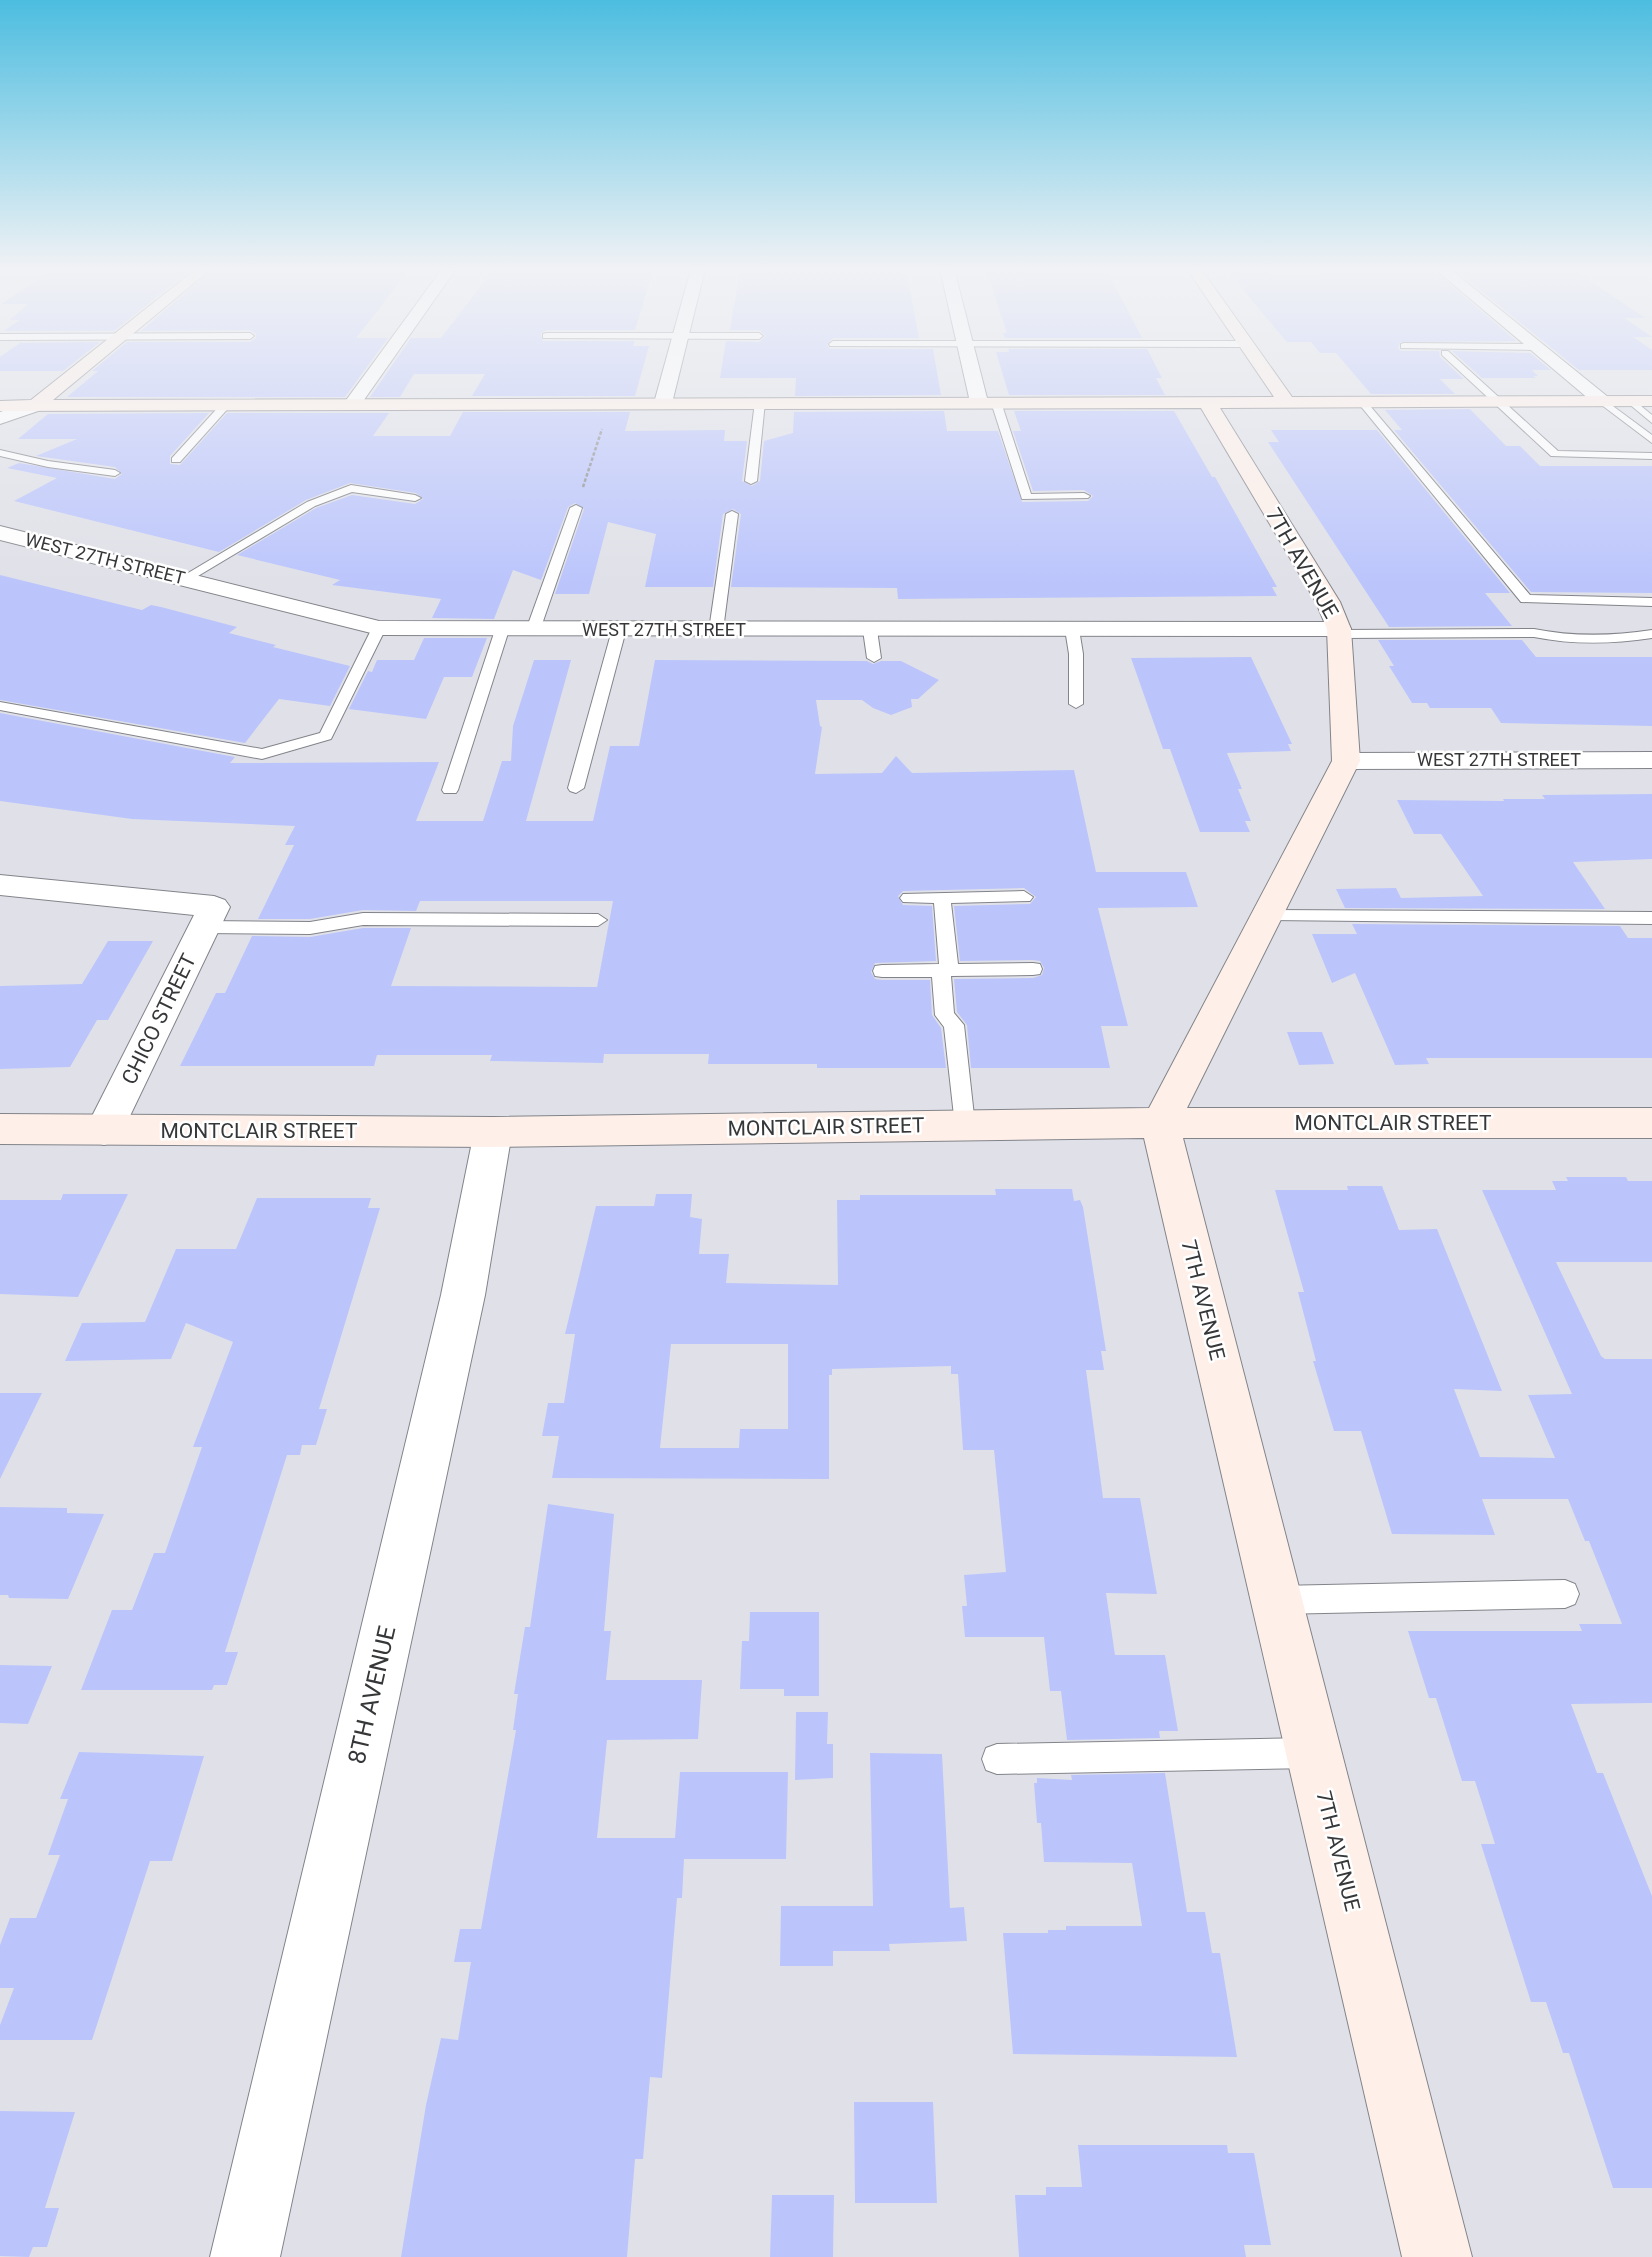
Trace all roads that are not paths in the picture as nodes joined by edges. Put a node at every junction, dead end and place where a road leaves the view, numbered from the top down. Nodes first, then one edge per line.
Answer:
1 (74, 374) edge
2 (374, 374) edge
3 (671, 374) edge
4 (977, 374) edge
5 (1267, 374) edge
6 (1468, 374) edge
7 (1570, 374) edge
8 (1602, 401) junction
9 (1630, 401) junction
10 (1652, 401) edge
11 (760, 402) junction
12 (988, 402) junction
13 (1207, 402) junction
14 (1287, 402) junction
15 (1363, 402) junction
16 (1496, 402) junction
17 (353, 403) junction
18 (663, 403) junction
19 (227, 404) junction
20 (0, 406) edge
21 (35, 406) junction
22 (0, 418) edge
23 (1652, 420) edge
24 (1652, 440) edge
25 (0, 453) edge
26 (1652, 456) edge
27 (176, 460) dead end
28 (115, 473) dead end
29 (751, 481) dead end
30 (1084, 496) dead end
31 (415, 498) dead end
32 (576, 508) road end
33 (732, 514) dead end
34 (0, 533) edge
35 (184, 579) junction
36 (1652, 602) edge
37 (379, 628) junction
38 (1072, 629) junction
39 (502, 630) junction
40 (533, 630) junction
41 (619, 630) junction
42 (716, 630) junction
43 (870, 630) junction
44 (1340, 631) junction
45 (1652, 634) edge
46 (874, 658) dead end
47 (1076, 704) dead end
48 (0, 706) edge
49 (1652, 760) edge
50 (1346, 761) junction
51 (576, 788) dead end
52 (450, 790) dead end
53 (0, 885) edge
54 (1024, 897) dead end
55 (909, 898) dead end
56 (942, 898) junction
57 (1266, 916) junction
58 (209, 917) junction
59 (1652, 918) edge
60 (598, 920) dead end
61 (945, 970) junction
62 (1033, 970) dead end
63 (881, 971) dead end
64 (1160, 1123) junction
65 (1652, 1123) edge
66 (965, 1125) junction
67 (0, 1129) edge
68 (104, 1130) junction
69 (493, 1132) junction
70 (1565, 1594) dead end
71 (1277, 1600) junction
72 (1314, 1753) junction
73 (997, 1759) dead end
74 (245, 2257) edge
75 (1437, 2257) edge

1 - 21 street
2 - 17 street
3 - 18 street
4 - 12 street
5 - 14 street
6 - 16 lane
7 - 8 street
8 - 9 street
8 - 16 street
8 - 24 lane
9 - 10 street
9 - 23 lane
11 - 12 street
11 - 18 street
11 - 29 lane
12 - 13 street
12 - 30 lane
13 - 14 street
13 - 44 street, 7TH AVENUE
14 - 15 street
15 - 16 street
15 - 36 lane
16 - 26 lane
17 - 18 street
17 - 19 street
19 - 21 street
19 - 27 lane
20 - 21 street
21 - 22 street
25 - 28 lane
31 - 35 lane
32 - 40 lane
33 - 42 lane
34 - 35 street, WEST 27TH STREET
35 - 37 street, WEST 27TH STREET
37 - 39 street, WEST 27TH STREET
37 - 48 lane
38 - 43 street, WEST 27TH STREET
38 - 44 street, WEST 27TH STREET
38 - 47 lane
39 - 40 street, WEST 27TH STREET
39 - 52 lane
40 - 41 street, WEST 27TH STREET
41 - 42 street, WEST 27TH STREET
41 - 51 lane
42 - 43 street, WEST 27TH STREET
43 - 46 lane
44 - 45 lane
44 - 50 street, 7TH AVENUE
49 - 50 street, WEST 27TH STREET
50 - 57 street
53 - 58 street
54 - 56 lane
55 - 56 lane
56 - 61 lane
57 - 59 lane
57 - 64 street
58 - 60 lane
58 - 68 street, CHICO STREET
61 - 62 lane
61 - 63 lane
61 - 66 lane
64 - 65 street, MONTCLAIR STREET
64 - 66 street, MONTCLAIR STREET
64 - 71 street, 7TH AVENUE
66 - 69 street, MONTCLAIR STREET
67 - 68 street, MONTCLAIR STREET
68 - 69 street, MONTCLAIR STREET
69 - 74 street, 8TH AVENUE
70 - 71 lane
71 - 72 street, 7TH AVENUE
72 - 73 lane
72 - 75 street, 7TH AVENUE

